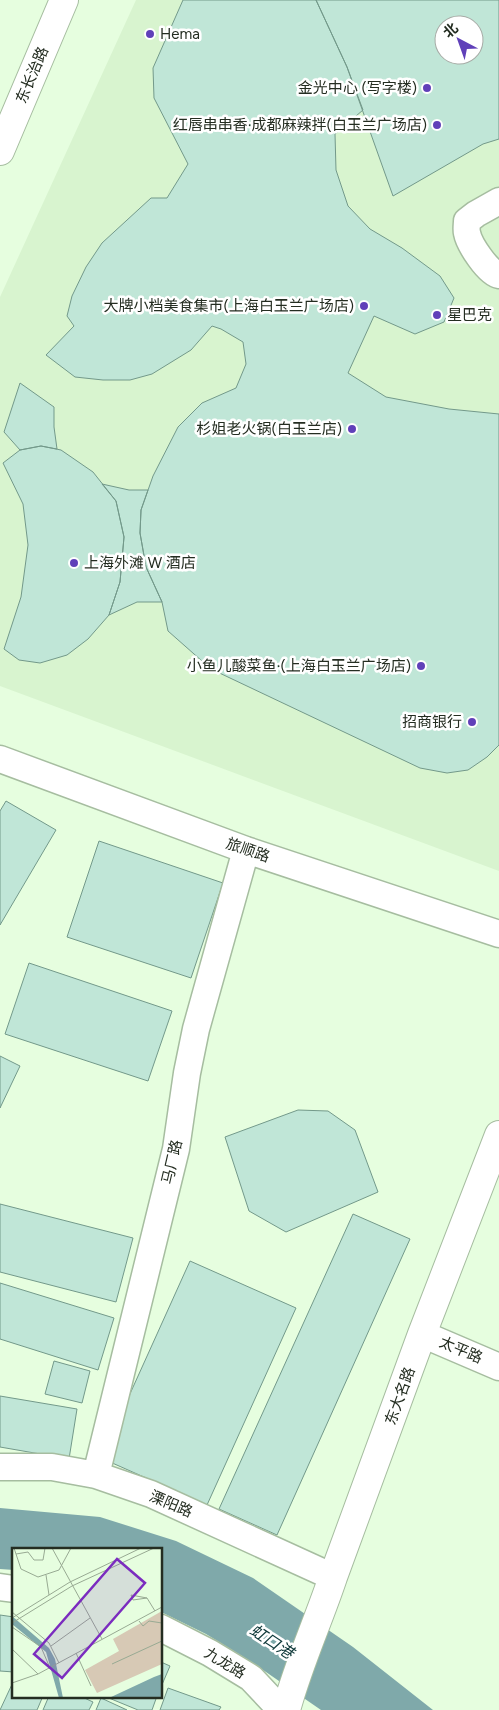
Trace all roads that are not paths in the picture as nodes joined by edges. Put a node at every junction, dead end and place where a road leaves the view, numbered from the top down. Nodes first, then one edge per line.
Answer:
1 (64, 0) edge
2 (0, 151) edge
3 (499, 202) edge
4 (499, 275) edge
5 (0, 759) edge
6 (246, 850) junction
7 (499, 934) edge
8 (499, 1135) edge
9 (422, 1334) junction
10 (499, 1367) edge
11 (0, 1467) edge
12 (96, 1474) junction
13 (333, 1577) junction
14 (162, 1629) edge
15 (286, 1703) edge

1 - 2 main road, 东长治路
3 - 4 street
5 - 6 street, 旅顺路
6 - 7 street, 旅顺路
6 - 12 street, 马厂路
8 - 9 main road, 东大名路
9 - 10 street, 太平路
9 - 13 main road, 东大名路
11 - 12 street, 溧阳路
12 - 13 street, 溧阳路
13 - 15 main road, 东大名路
14 - 15 street, 九龙路

